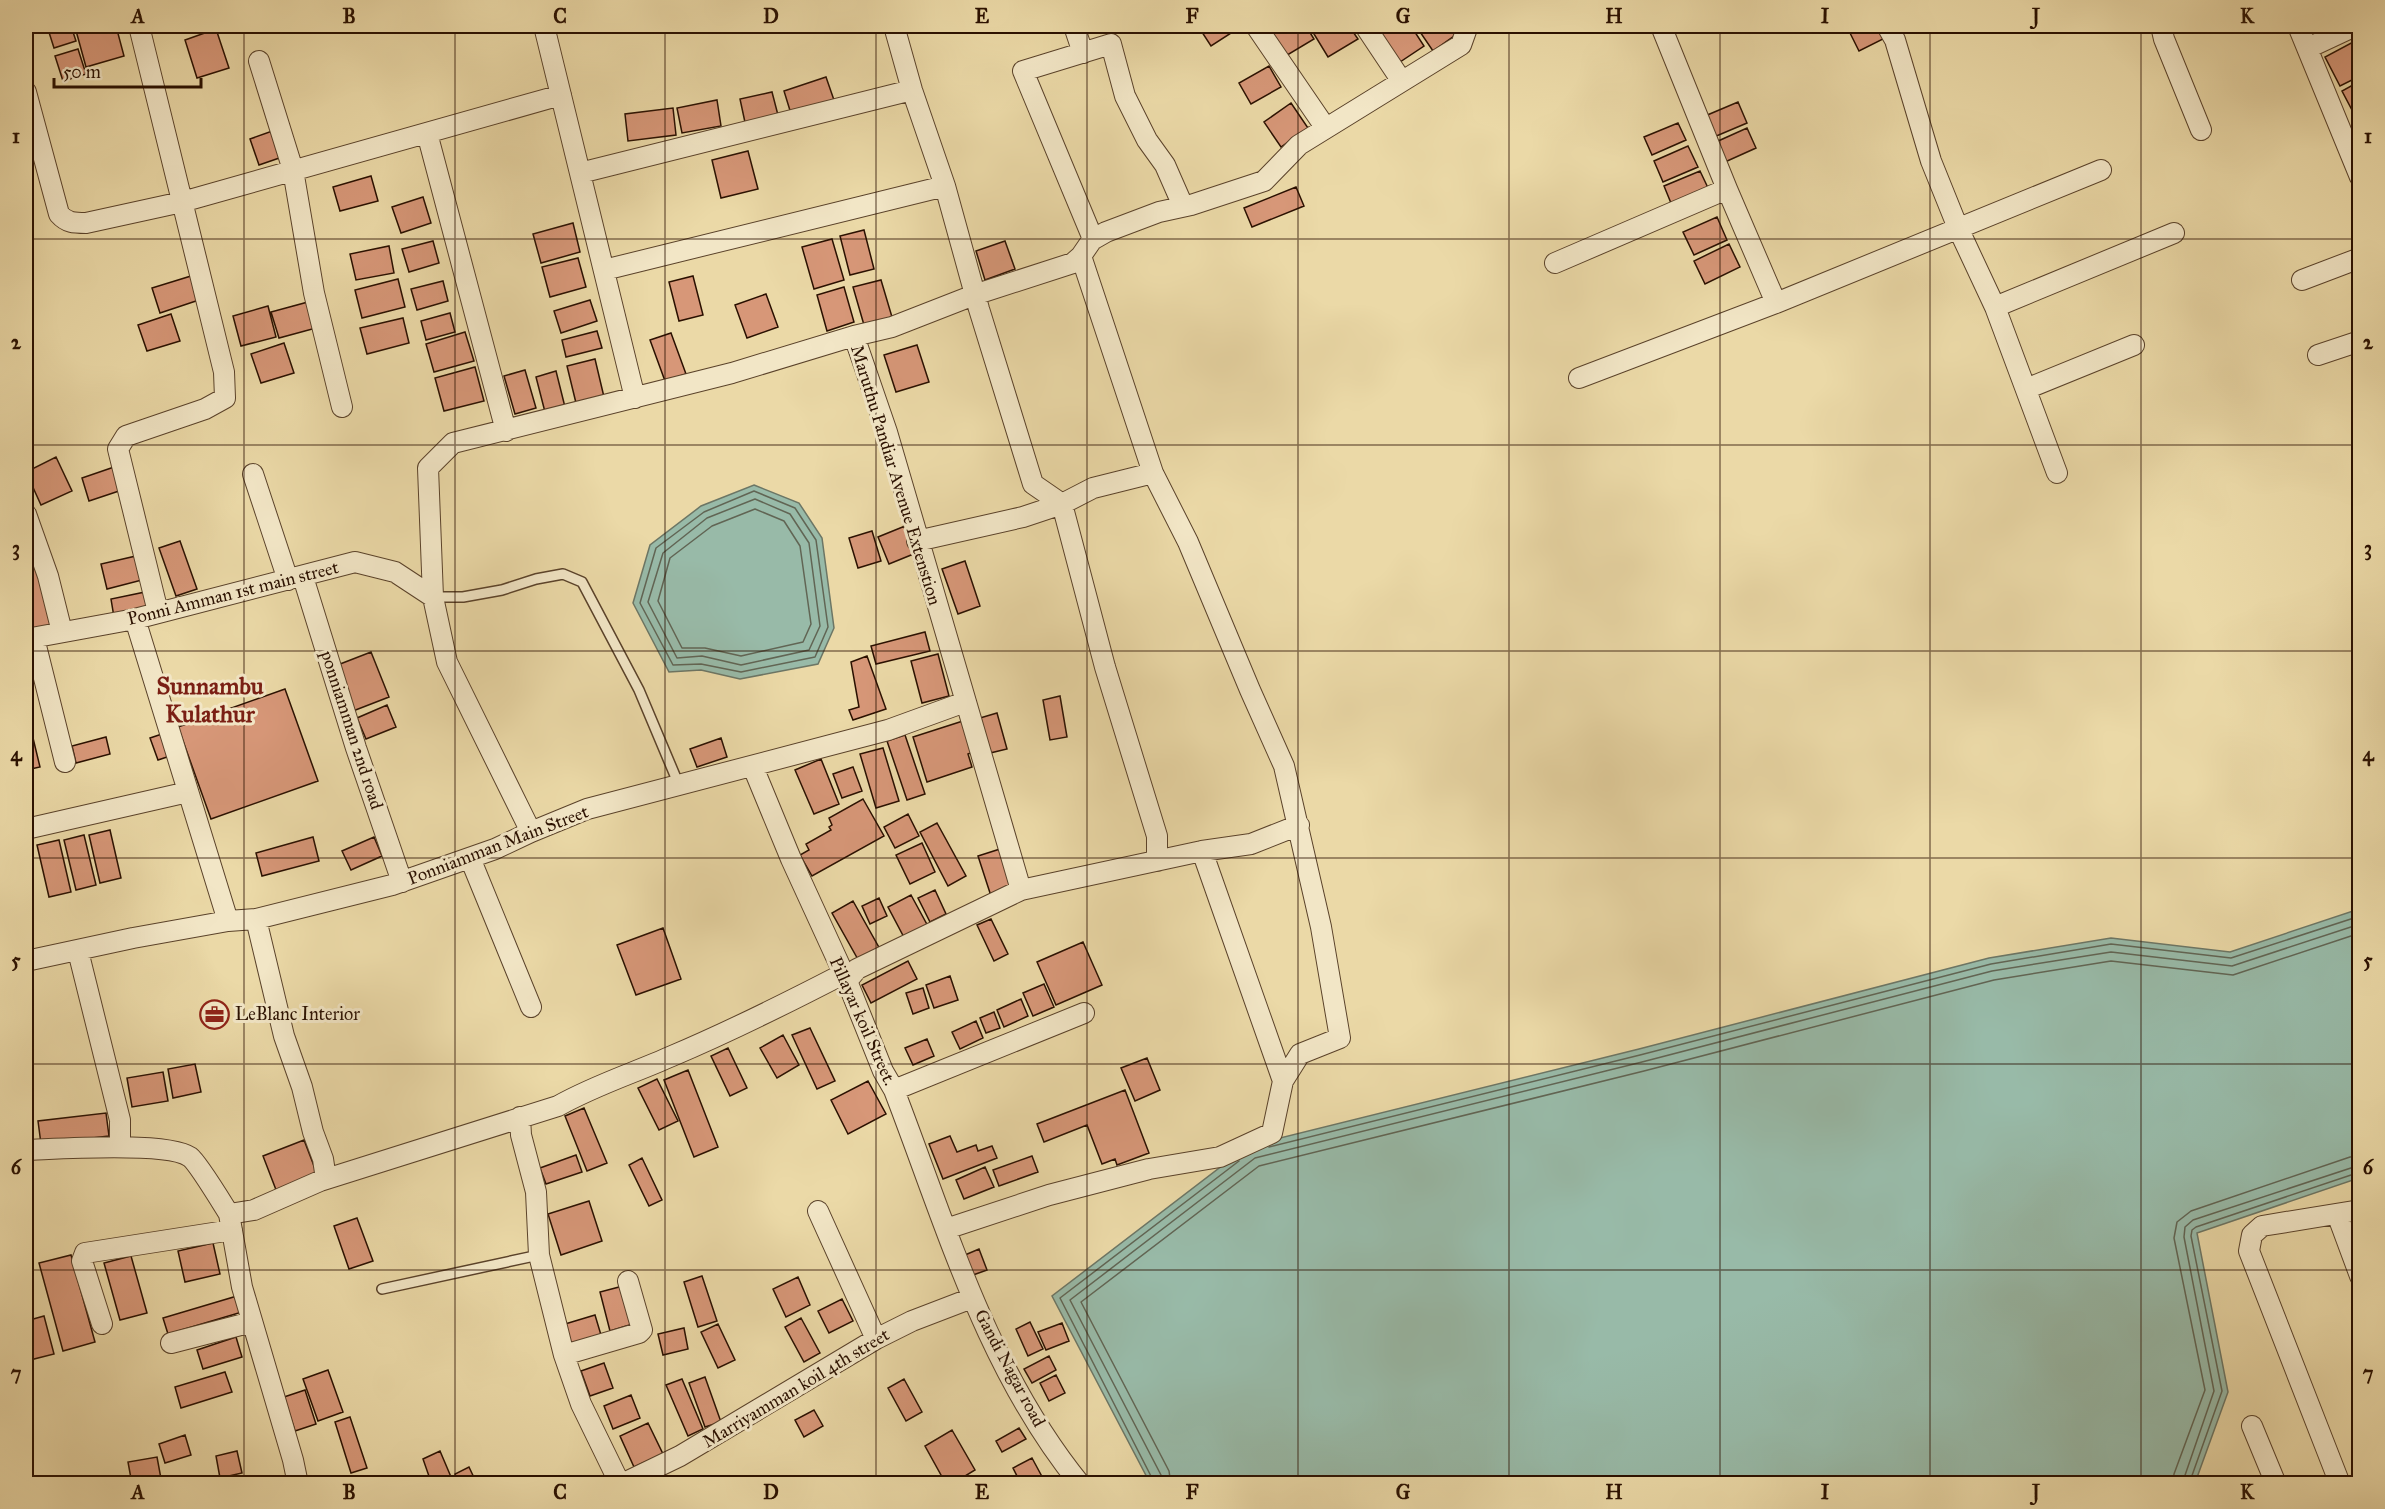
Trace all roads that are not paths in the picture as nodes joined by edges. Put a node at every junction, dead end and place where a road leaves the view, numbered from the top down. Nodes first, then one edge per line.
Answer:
1 (139, 26) edge
2 (544, 26) edge
3 (894, 26) edge
4 (1074, 26) edge
5 (1256, 26) edge
6 (1365, 26) edge
7 (1462, 26) edge
8 (1662, 26) edge
9 (1887, 26) edge
10 (2161, 26) edge
11 (2298, 26) edge
12 (2355, 26) edge
13 (2308, 48) junction
14 (1083, 53) junction
15 (259, 61) dead end
16 (1401, 80) junction
17 (912, 90) junction
18 (26, 92) edge
19 (561, 95) junction
20 (1325, 128) junction
21 (2201, 130) dead end
22 (427, 133) junction
23 (2353, 147) edge
24 (293, 170) junction
25 (2101, 170) dead end
26 (580, 173) junction
27 (2360, 177) edge
28 (945, 186) junction
29 (1726, 189) junction
30 (182, 201) junction
31 (1183, 206) junction
32 (1958, 228) junction
33 (2174, 233) dead end
34 (1093, 239) junction
35 (1081, 256) junction
36 (2360, 258) edge
37 (1555, 263) dead end
38 (604, 270) junction
39 (2302, 280) dead end
40 (975, 295) junction
41 (1776, 303) junction
42 (1995, 307) junction
43 (854, 336) junction
44 (2360, 341) edge
45 (2134, 345) dead end
46 (2318, 355) dead end
47 (1579, 378) dead end
48 (2026, 388) junction
49 (635, 398) junction
50 (342, 406) dead end
51 (506, 431) junction
52 (1153, 473) junction
53 (2057, 473) dead end
54 (253, 474) dead end
55 (1062, 504) junction
56 (26, 514) edge
57 (917, 541) junction
58 (296, 579) junction
59 (433, 597) junction
60 (158, 612) junction
61 (135, 619) junction
62 (62, 632) junction
63 (30, 639) edge
64 (965, 702) junction
65 (65, 762) dead end
66 (753, 766) junction
67 (679, 785) junction
68 (188, 792) junction
69 (1299, 825) junction
70 (26, 829) edge
71 (531, 832) junction
72 (1202, 851) junction
73 (470, 858) junction
74 (1157, 861) junction
75 (402, 882) junction
76 (1021, 890) junction
77 (256, 919) junction
78 (228, 921) junction
79 (78, 951) junction
80 (26, 961) edge
81 (845, 978) junction
82 (531, 1007) dead end
83 (1084, 1013) dead end
84 (1284, 1082) junction
85 (894, 1090) junction
86 (520, 1117) junction
87 (120, 1147) junction
88 (26, 1150) edge
89 (326, 1179) junction
90 (2360, 1210) edge
91 (818, 1211) dead end
92 (2337, 1214) junction
93 (230, 1222) junction
94 (946, 1229) junction
95 (539, 1255) junction
96 (2360, 1276) edge
97 (628, 1281) dead end
98 (968, 1289) junction
99 (382, 1290) dead end
100 (252, 1322) junction
101 (102, 1324) dead end
102 (876, 1339) junction
103 (171, 1343) dead end
104 (564, 1355) junction
105 (2252, 1425) dead end
106 (297, 1484) edge
107 (621, 1484) edge
108 (1080, 1484) edge
109 (2276, 1484) edge
110 (2340, 1484) edge

1 - 30 street
2 - 19 street
3 - 17 street
4 - 14 street
5 - 20 street
6 - 16 street
7 - 16 street
8 - 29 street
9 - 32 street
10 - 21 street
11 - 13 street
12 - 13 street
13 - 23 street
14 - 31 street
14 - 34 street
15 - 24 street
16 - 20 street
17 - 26 street
17 - 28 street
18 - 30 street
19 - 22 street
19 - 26 street
20 - 31 street
22 - 24 street
22 - 51 street
23 - 27 street
24 - 30 street
24 - 50 street
25 - 32 street
26 - 38 street
28 - 38 street
28 - 40 street
29 - 37 street
29 - 41 street
30 - 60 street
31 - 34 street
32 - 41 street
32 - 42 street
33 - 42 street
34 - 35 street
35 - 40 street, Maruthu Pandiar Avenue Extenstion
35 - 52 street
36 - 39 street
38 - 49 street
40 - 43 street, Maruthu Pandiar Avenue Extenstion
40 - 55 street
41 - 47 street
42 - 48 street
43 - 49 street
43 - 57 street, Maruthu Pandiar Avenue Extenstion
44 - 46 street
45 - 48 street
48 - 53 street
49 - 51 street
51 - 59 street
52 - 55 street
52 - 69 street
54 - 58 street, ponniamman 2nd road
55 - 57 street
55 - 74 street
56 - 62 street
57 - 64 street, Maruthu Pandiar Avenue Extenstion
58 - 59 street, Ponni Amman 1st main street
58 - 60 street, Ponni Amman 1st main street
58 - 75 street, ponniamman 2nd road
59 - 67 lane
59 - 71 street
60 - 61 street, Ponni Amman 1st main street
61 - 62 street, Ponni Amman 1st main street
61 - 68 street
62 - 63 street, Ponni Amman 1st main street
63 - 65 street
64 - 66 street, Ponniamman Main Street
64 - 76 street, Maruthu Pandiar Avenue Extenstion
66 - 67 street, Ponniamman Main Street
66 - 81 street, Pillayar koil Street.
67 - 71 street, Ponniamman Main Street
68 - 70 street
68 - 78 street
69 - 72 street
69 - 84 street
71 - 73 street, Ponniamman Main Street
72 - 74 street
72 - 84 street
73 - 75 street, Ponniamman Main Street
73 - 82 street
74 - 76 street
75 - 77 street, Ponniamman Main Street
76 - 81 street
77 - 78 street, Ponniamman Main Street
77 - 89 street
78 - 79 street, Ponniamman Main Street
79 - 80 street, Ponniamman Main Street
79 - 87 street
81 - 85 street, Pillayar koil Street.
81 - 86 street
83 - 85 street
84 - 94 street
85 - 94 street, Pillayar koil Street.
86 - 89 street
86 - 95 street
87 - 88 street
87 - 93 street
89 - 93 street
90 - 92 street
91 - 102 street
92 - 96 street
92 - 110 street
93 - 100 street
93 - 101 street
94 - 98 street, Pillayar koil Street.
95 - 99 lane
95 - 104 street
97 - 104 street
98 - 102 street, Marriyamman koil 4th street
98 - 108 street, Gandi Nagar road
100 - 103 street
100 - 106 street
102 - 107 street, Marriyamman koil 4th street
104 - 107 street
105 - 109 street

